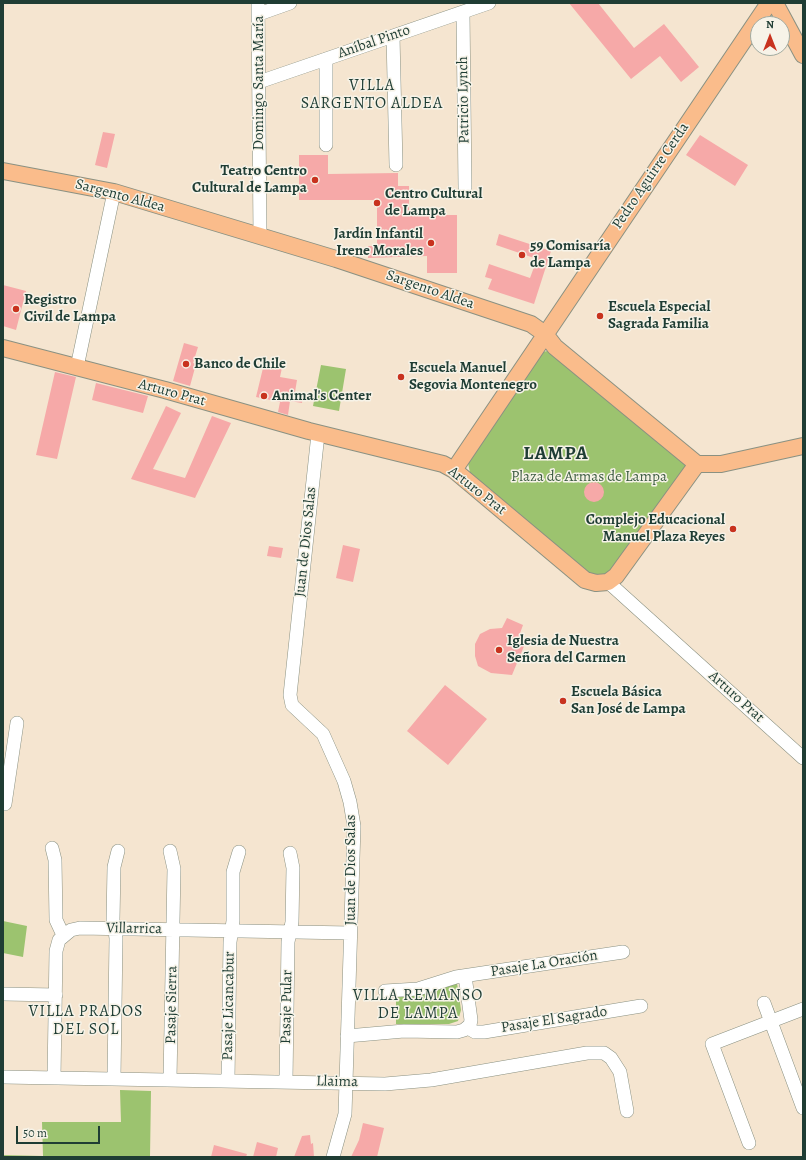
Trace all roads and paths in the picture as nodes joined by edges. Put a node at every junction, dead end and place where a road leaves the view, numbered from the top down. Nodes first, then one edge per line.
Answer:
1 (290, 3) edge
2 (489, 3) edge
3 (769, 3) edge
4 (775, 3) edge
5 (258, 8) edge
6 (463, 12) junction
7 (393, 36) junction
8 (803, 55) edge
9 (326, 59) junction
10 (259, 82) junction
11 (326, 145) dead end
12 (396, 165) dead end
13 (3, 171) edge
14 (465, 188) dead end
15 (114, 192) junction
16 (260, 236) junction
17 (545, 334) junction
18 (3, 348) edge
19 (77, 367) junction
20 (318, 434) junction
21 (803, 446) edge
22 (697, 464) junction
23 (454, 470) junction
24 (608, 582) junction
25 (16, 723) dead end
26 (803, 758) edge
27 (6, 804) edge
28 (52, 848) dead end
29 (170, 851) dead end
30 (118, 852) dead end
31 (239, 852) dead end
32 (290, 853) dead end
33 (115, 929) junction
34 (173, 930) junction
35 (231, 931) junction
36 (290, 932) junction
37 (350, 934) junction
38 (63, 936) junction
39 (623, 952) dead end
40 (465, 976) junction
41 (385, 991) dead end
42 (3, 994) edge
43 (56, 995) junction
44 (764, 1003) dead end
45 (641, 1006) dead end
46 (803, 1009) edge
47 (770, 1022) junction
48 (468, 1028) junction
49 (347, 1036) junction
50 (3, 1077) edge
51 (54, 1078) junction
52 (114, 1078) junction
53 (170, 1079) junction
54 (228, 1080) junction
55 (286, 1081) junction
56 (345, 1082) junction
57 (803, 1108) edge
58 (628, 1111) dead end
59 (749, 1143) dead end
60 (334, 1157) edge

1 - 5 street
2 - 6 street, Aníbal Pinto
3 - 17 main road, Pedro Aguirre Cerda
4 - 8 main road
5 - 10 street, Domingo Santa María
6 - 7 street, Aníbal Pinto
6 - 14 street, Patricio Lynch
7 - 9 street, Aníbal Pinto
7 - 12 street
9 - 10 street, Aníbal Pinto
9 - 11 street
10 - 16 street, Domingo Santa María
13 - 15 main road, Sargento Aldea
15 - 16 main road, Sargento Aldea
15 - 19 street
16 - 17 main road, Sargento Aldea
17 - 22 main road, Sargento Aldea
17 - 23 main road, Pedro Aguirre Cerda
18 - 19 main road, Arturo Prat
19 - 20 main road, Arturo Prat
20 - 23 main road, Arturo Prat
20 - 37 street, Juan de Dios Salas
21 - 22 main road
22 - 24 main road
23 - 24 main road, Arturo Prat
24 - 26 street, Arturo Prat
25 - 27 street
28 - 38 street
29 - 34 street, Pasaje Sierra
30 - 33 street
31 - 35 street, Pasaje Licancabur
32 - 36 street, Pasaje Pular
33 - 34 street, Villarrica
33 - 38 street, Villarrica
33 - 52 street
34 - 35 street, Villarrica
34 - 53 street, Pasaje Sierra
35 - 36 street, Villarrica
35 - 54 street, Pasaje Licancabur
36 - 37 street, Villarrica
36 - 55 street, Pasaje Pular
37 - 49 street, Juan de Dios Salas
38 - 43 street
39 - 40 street, Pasaje La Oración
40 - 41 street, Pasaje La Oración
40 - 48 street
42 - 43 street
43 - 51 street
44 - 47 street
45 - 48 street, Pasaje El Sagrado
46 - 47 street
47 - 57 street
47 - 59 street
48 - 49 street
49 - 56 street, Juan de Dios Salas
50 - 51 street, Llaima
51 - 52 street, Llaima
52 - 53 street, Llaima
53 - 54 street, Llaima
54 - 55 street, Llaima
55 - 56 street, Llaima
56 - 58 street, Llaima
56 - 60 street, Juan de Dios Salas

